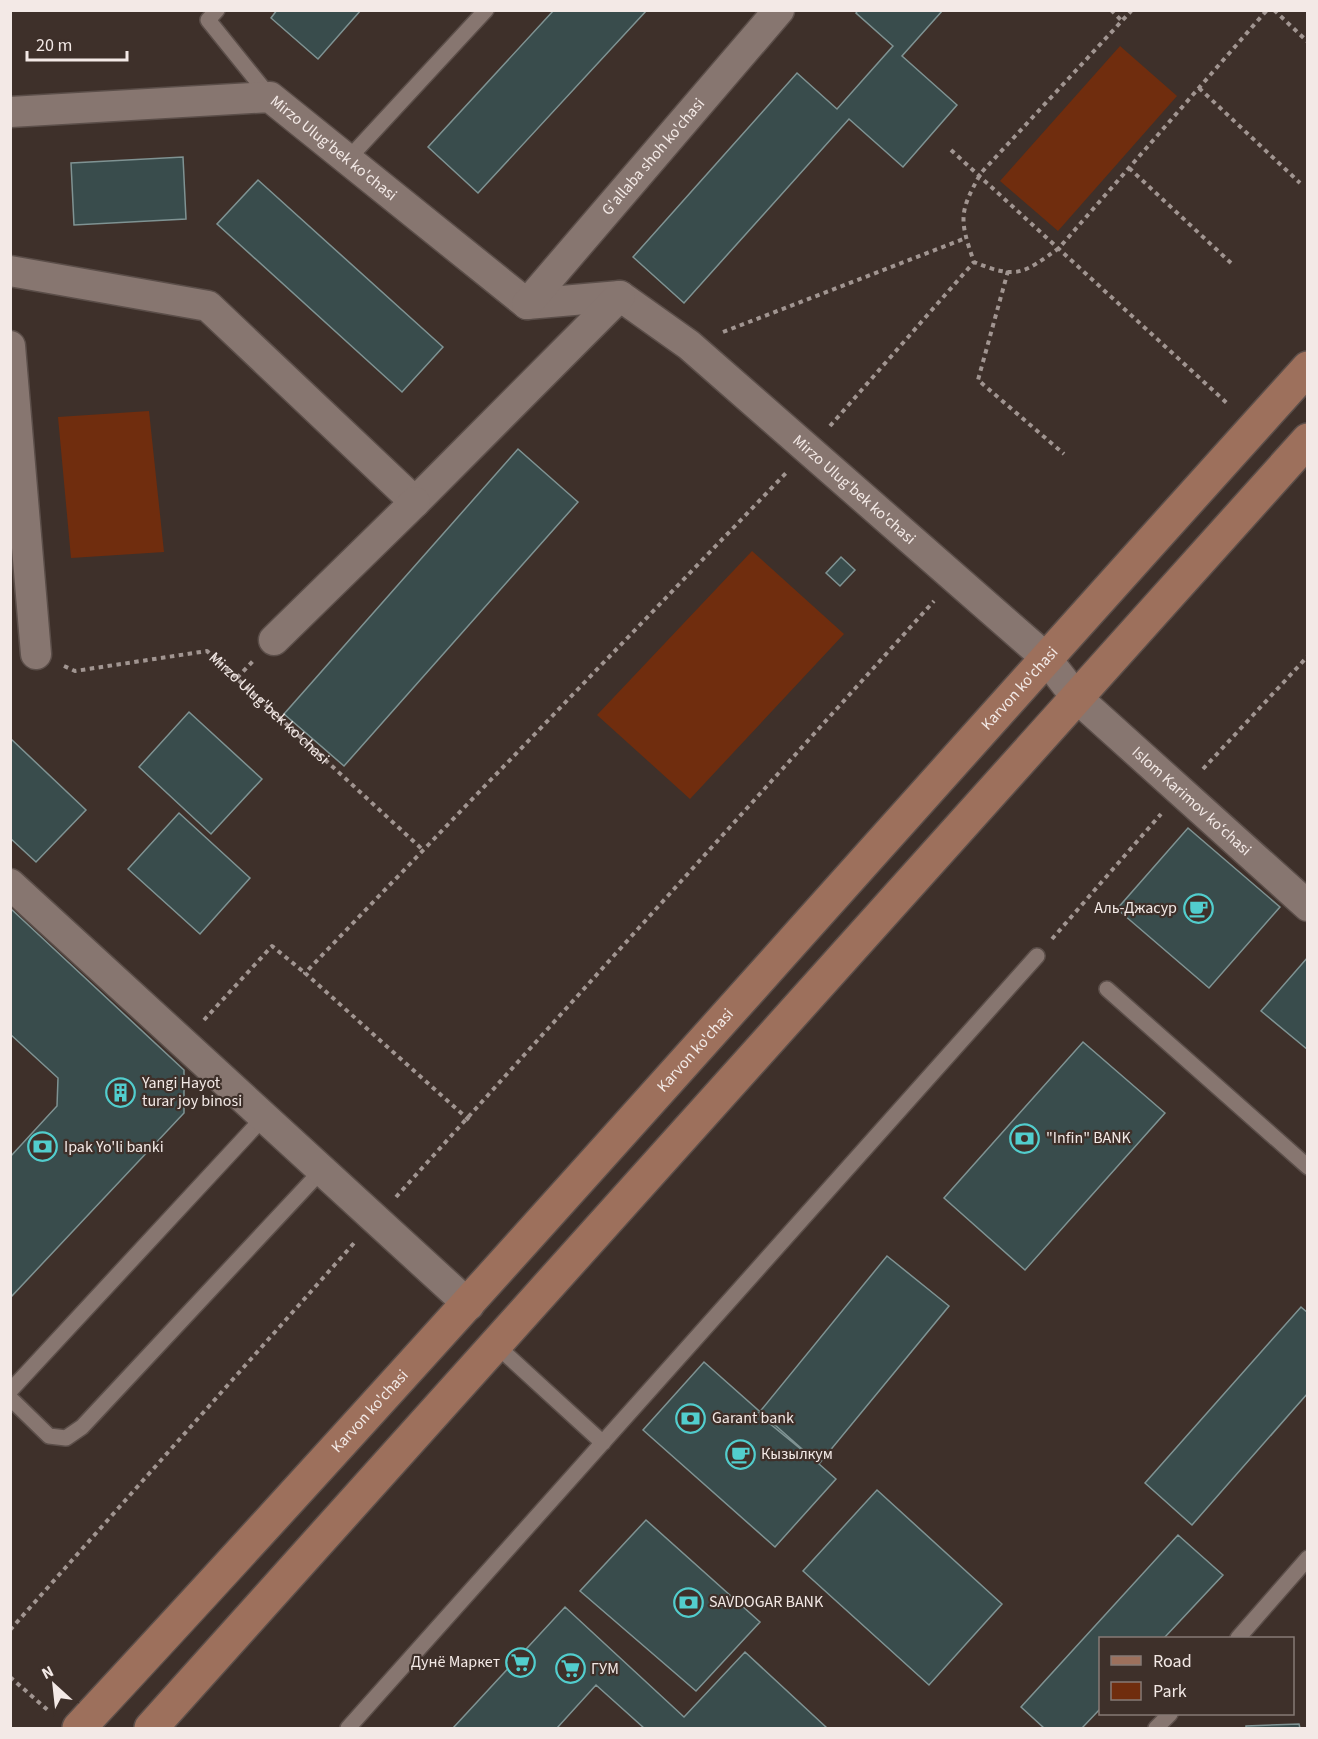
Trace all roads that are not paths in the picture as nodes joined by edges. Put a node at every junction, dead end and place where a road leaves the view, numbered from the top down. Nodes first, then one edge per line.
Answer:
1 (217, 10) edge
2 (486, 10) edge
3 (779, 10) edge
4 (270, 97) junction
5 (10, 112) edge
6 (349, 158) junction
7 (10, 271) edge
8 (620, 296) junction
9 (527, 303) junction
10 (10, 346) edge
11 (1308, 368) edge
12 (1308, 440) edge
13 (415, 502) junction
14 (274, 640) dead end
15 (36, 654) road end
16 (1045, 657) junction
17 (1076, 697) junction
18 (10, 884) edge
19 (1308, 906) edge
20 (1037, 956) dead end
21 (1107, 989) dead end
22 (264, 1117) junction
23 (1308, 1167) edge
24 (322, 1170) junction
25 (469, 1305) junction
26 (496, 1346) junction
27 (10, 1390) edge
28 (10, 1398) edge
29 (603, 1443) junction
30 (1308, 1558) edge
31 (1239, 1637) edge
32 (1168, 1715) edge
33 (65, 1721) edge
34 (151, 1728) edge
35 (348, 1728) edge
36 (1156, 1728) edge

1 - 4 lane
2 - 6 lane
3 - 9 street, G'allaba shoh ko'chasi
4 - 5 street, Mirzo Ulug'bek ko'chasi
4 - 6 street, Mirzo Ulug'bek ko'chasi
6 - 9 street, Mirzo Ulug'bek ko'chasi
7 - 13 street
8 - 9 street
8 - 13 street
8 - 16 street, Mirzo Ulug'bek ko'chasi
10 - 15 street
11 - 16 main road, Karvon ko'chasi
12 - 17 main road
13 - 14 street
16 - 17 street, Mirzo Ulug'bek ko'chasi
16 - 25 main road, Karvon ko'chasi
17 - 19 street, Islom Karimov ko‘chasi
17 - 26 main road
18 - 22 street
20 - 29 lane
21 - 23 lane
22 - 24 street
22 - 27 lane
24 - 25 street
24 - 28 lane
25 - 33 main road, Karvon ko'chasi
26 - 29 lane
26 - 34 main road
29 - 35 lane
30 - 31 lane
32 - 36 lane

